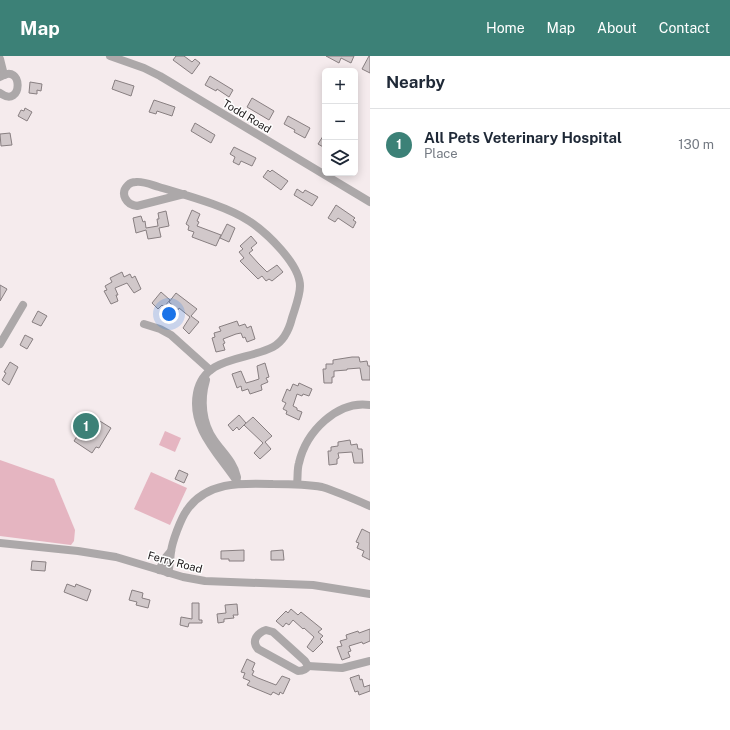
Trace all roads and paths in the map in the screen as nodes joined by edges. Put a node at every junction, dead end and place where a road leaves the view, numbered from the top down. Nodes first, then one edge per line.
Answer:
1 (110, 56) edge
2 (0, 59) edge
3 (2, 76) edge
4 (0, 93) edge
5 (184, 194) junction
6 (370, 202) edge
7 (23, 305) dead end
8 (144, 324) dead end
9 (0, 344) edge
10 (210, 370) junction
11 (370, 405) edge
12 (238, 483) junction
13 (297, 484) junction
14 (370, 506) edge
15 (0, 543) edge
16 (171, 551) junction
17 (159, 570) junction
18 (168, 573) junction
19 (370, 594) edge
20 (370, 661) edge
21 (308, 666) junction

1 - 6 street, Todd Road
2 - 3 street
3 - 4 street
5 - 5 street
5 - 10 street
7 - 9 street
8 - 10 street
10 - 12 street
11 - 13 street
12 - 13 street
12 - 16 street
13 - 14 street
15 - 17 street, Ferry Road
16 - 17 street
16 - 18 street
17 - 18 street, Ferry Road
18 - 19 street, Ferry Road
20 - 21 street
21 - 21 street

